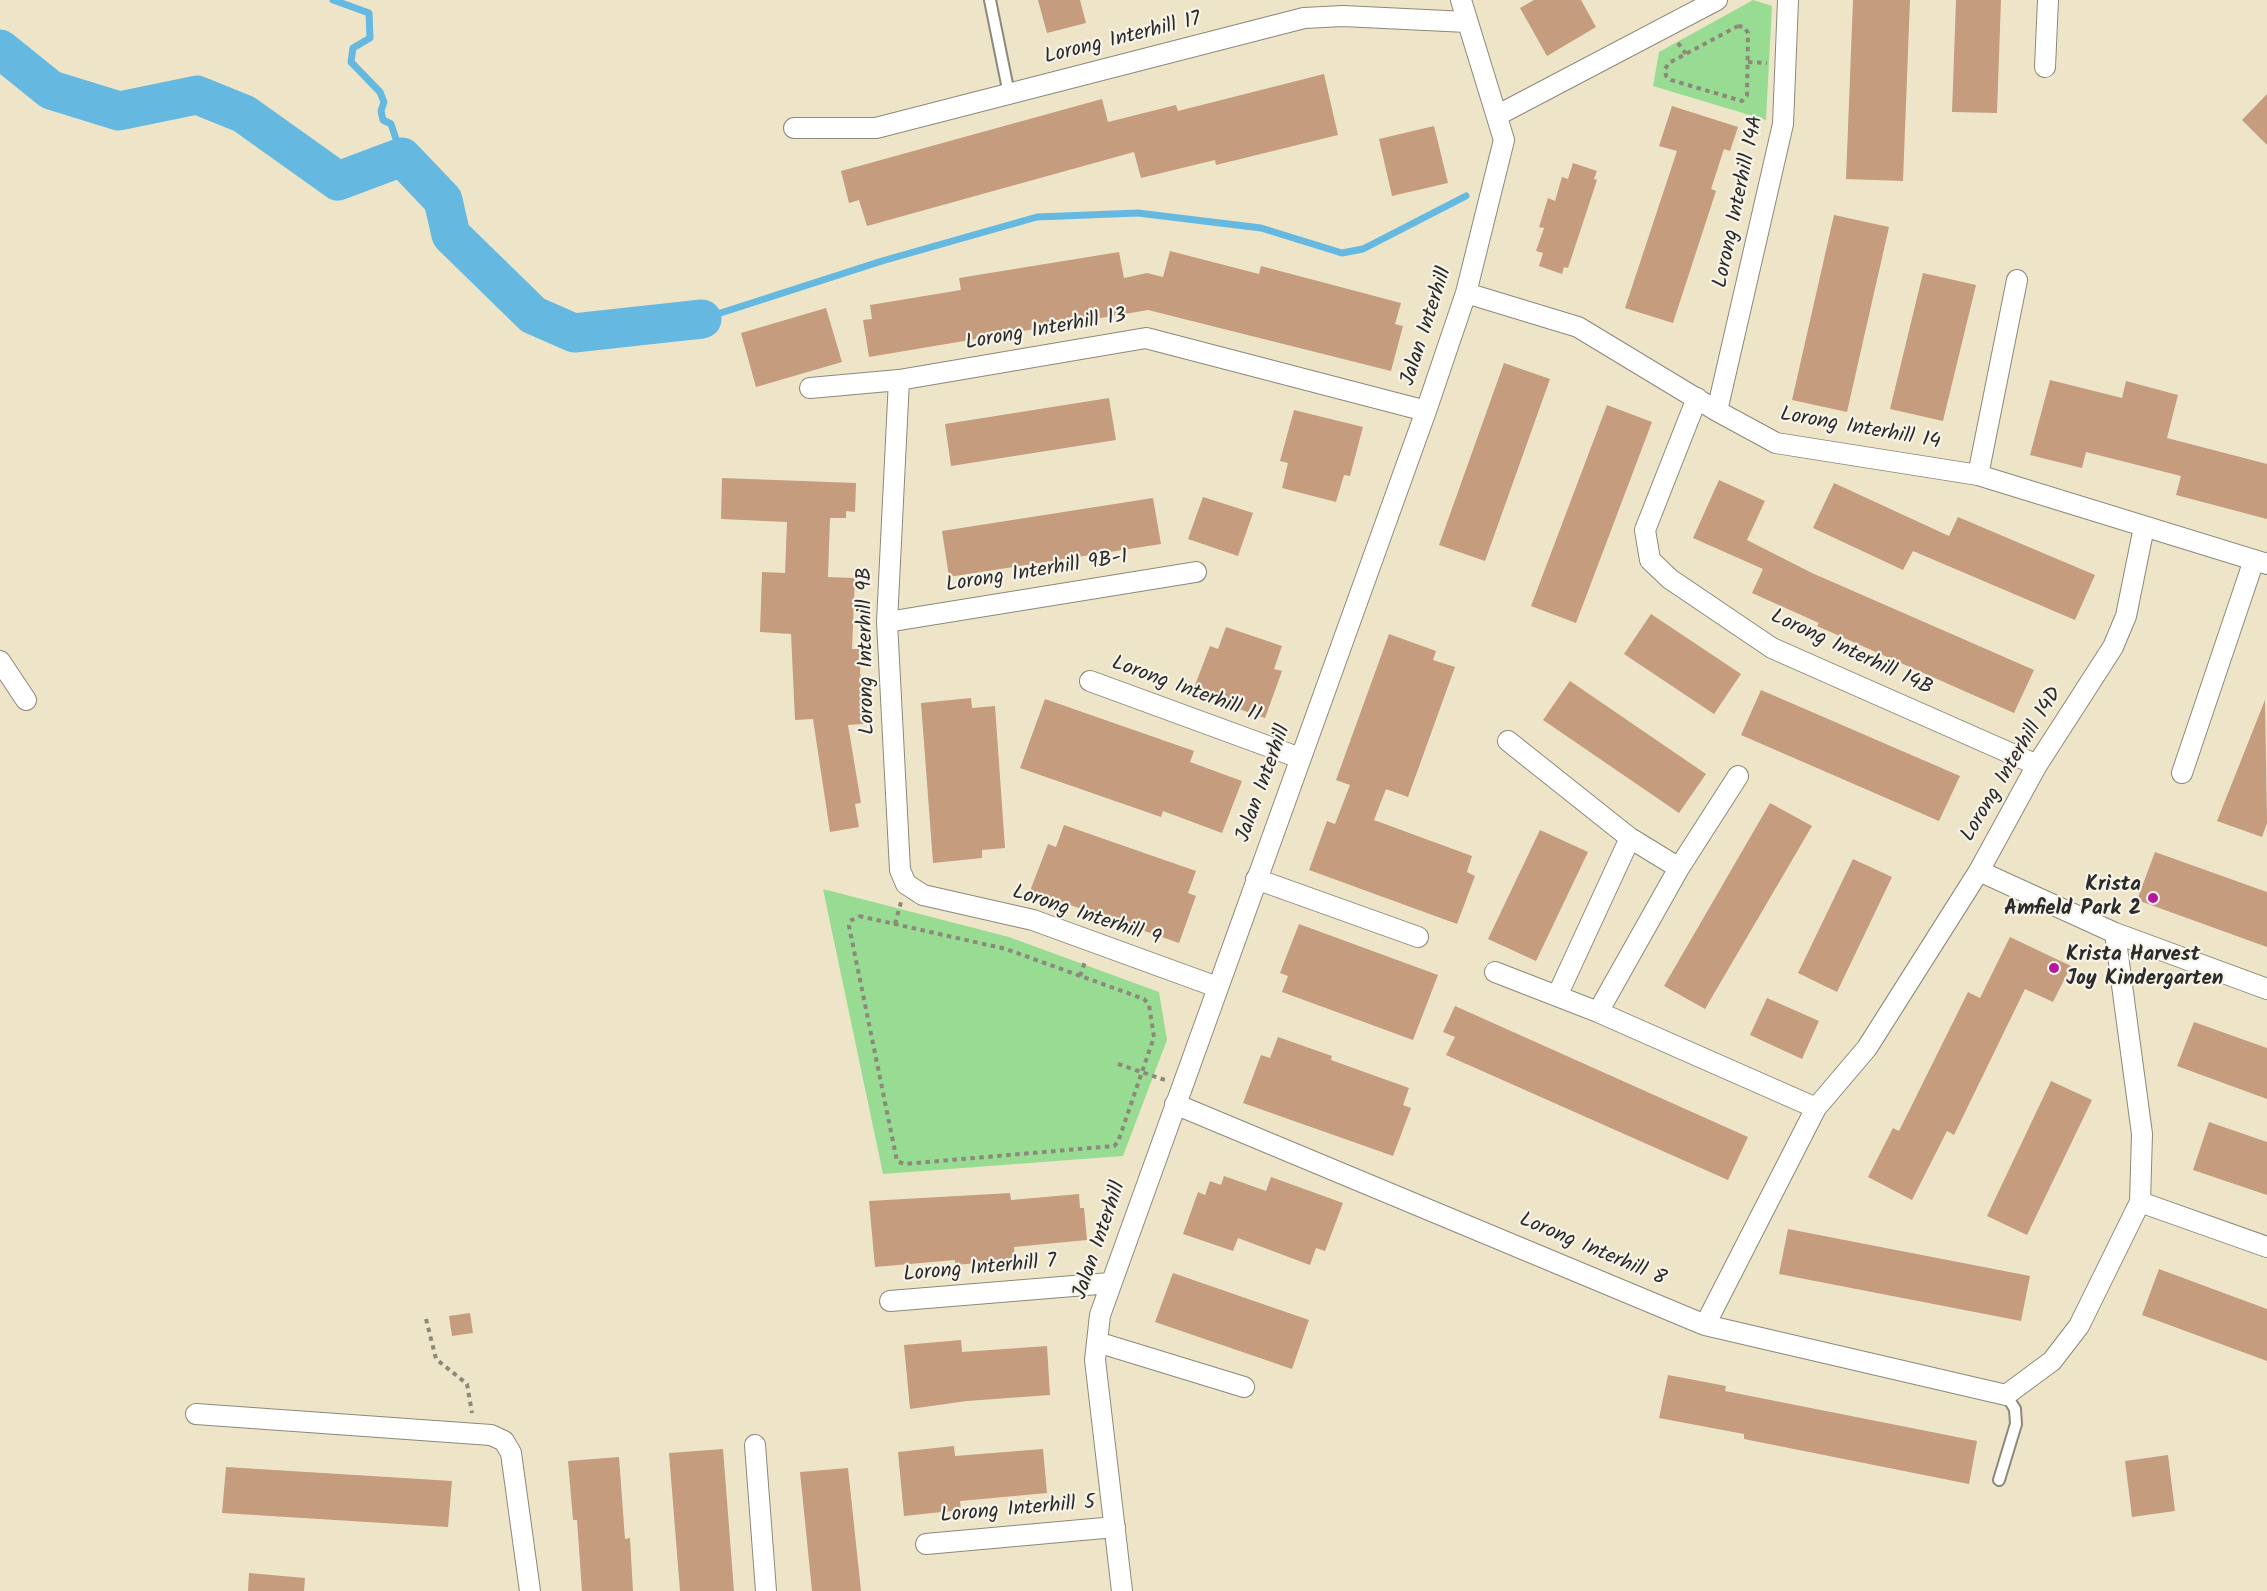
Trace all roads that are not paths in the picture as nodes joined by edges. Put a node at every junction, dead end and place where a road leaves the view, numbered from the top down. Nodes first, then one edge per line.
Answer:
1 (990, 0) edge
2 (1461, 0) edge
3 (1717, 0) edge
4 (1788, 0) edge
5 (2048, 0) edge
6 (1467, 22) junction
7 (2045, 67) dead end
8 (1009, 94) junction
9 (1498, 115) junction
10 (794, 128) dead end
11 (2017, 280) dead end
12 (1466, 293) junction
13 (900, 380) junction
14 (810, 388) dead end
15 (1697, 398) junction
16 (1426, 411) junction
17 (1717, 411) junction
18 (1978, 475) junction
19 (2144, 527) junction
20 (2260, 562) edge
21 (1196, 572) dead end
22 (886, 622) junction
23 (0, 661) edge
24 (1090, 681) dead end
25 (26, 700) dead end
26 (1508, 741) dead end
27 (1300, 758) junction
28 (2037, 765) junction
29 (2182, 773) dead end
30 (1738, 776) dead end
31 (1630, 838) junction
32 (1679, 868) junction
33 (1978, 871) junction
34 (1256, 879) junction
35 (906, 884) joint
36 (2115, 933) junction
37 (1418, 937) dead end
38 (1495, 972) dead end
39 (1217, 987) junction
40 (2267, 988) edge
41 (1557, 996) junction
42 (1598, 1012) junction
43 (1178, 1095) junction
44 (1816, 1108) junction
45 (2140, 1202) junction
46 (2267, 1247) edge
47 (1110, 1283) junction
48 (890, 1301) dead end
49 (1706, 1325) junction
50 (1097, 1342) junction
51 (1244, 1387) dead end
52 (2006, 1395) junction
53 (196, 1414) dead end
54 (755, 1445) dead end
55 (1999, 1480) dead end
56 (1115, 1527) junction
57 (926, 1544) dead end
58 (530, 1591) edge
59 (766, 1591) edge
60 (1122, 1591) edge

1 - 8 lane
2 - 6 street, Jalan Interhill
3 - 9 street
4 - 17 street, Lorong Interhill 14A
5 - 7 street
6 - 8 street, Lorong Interhill 17
6 - 9 street, Jalan Interhill
8 - 10 street, Lorong Interhill 17
9 - 12 street, Jalan Interhill
11 - 18 street
12 - 15 street, Lorong Interhill 14
12 - 16 street, Jalan Interhill
13 - 14 street, Lorong Interhill 13
13 - 16 street, Lorong Interhill 13
13 - 22 street, Lorong Interhill 9B
15 - 17 street, Lorong Interhill 14
15 - 28 street, Lorong Interhill 14B
16 - 27 street, Jalan Interhill
17 - 18 street, Lorong Interhill 14
18 - 19 street, Lorong Interhill 14
19 - 20 street, Lorong Interhill 14
19 - 28 street, Lorong Interhill 14D
20 - 29 street
21 - 22 street, Lorong Interhill 9B-1
22 - 35 street, Lorong Interhill 9B
23 - 25 street
24 - 27 street, Lorong Interhill 11
26 - 31 street
27 - 34 street, Jalan Interhill
28 - 33 street, Lorong Interhill 14D
30 - 32 street
31 - 32 street
31 - 41 street
32 - 42 street
33 - 36 street, Lorong Interhill 14D
33 - 44 street
34 - 37 street
34 - 39 street, Jalan Interhill
35 - 39 street, Lorong Interhill 9
36 - 40 street, Lorong Interhill 14D
36 - 45 street
38 - 41 street
39 - 43 street, Jalan Interhill
41 - 42 street
42 - 44 street
43 - 47 street, Jalan Interhill
43 - 49 street, Lorong Interhill 8
44 - 49 street
45 - 46 street
45 - 52 street
47 - 48 street, Lorong Interhill 7
47 - 50 street, Jalan Interhill
49 - 52 street, Lorong Interhill 8
50 - 51 street
50 - 56 street, Jalan Interhill
52 - 55 lane
53 - 58 street
54 - 59 street
56 - 57 street, Lorong Interhill 5
56 - 60 street, Jalan Interhill

